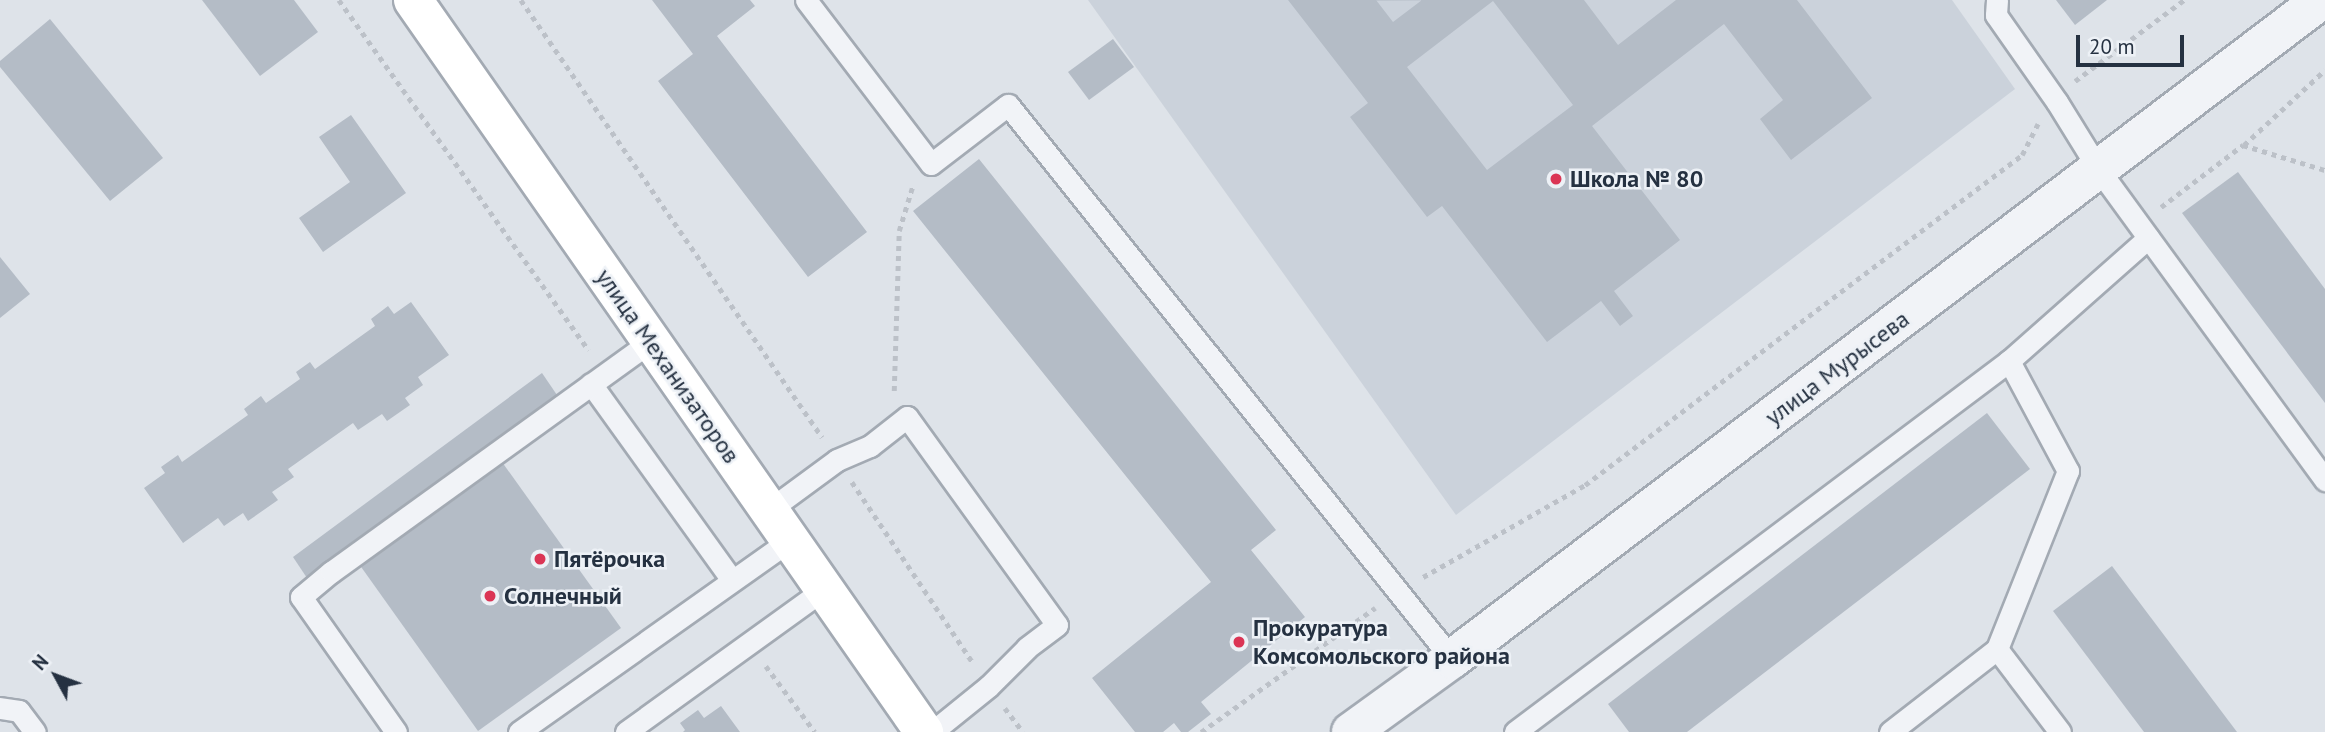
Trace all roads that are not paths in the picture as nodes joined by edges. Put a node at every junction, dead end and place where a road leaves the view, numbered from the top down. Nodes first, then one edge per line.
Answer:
1 (412, 0) edge
2 (806, 0) edge
3 (1997, 0) edge
4 (2321, 0) edge
5 (2099, 170) junction
6 (2143, 231) junction
7 (651, 341) junction
8 (2009, 361) junction
9 (598, 379) junction
10 (2325, 480) edge
11 (779, 525) junction
12 (732, 580) junction
13 (824, 589) junction
14 (1997, 649) junction
15 (1452, 659) junction
16 (0, 708) edge
17 (1361, 729) edge
18 (35, 732) edge
19 (396, 732) edge
20 (519, 732) edge
21 (626, 732) edge
22 (924, 732) edge
23 (932, 732) edge
24 (1515, 732) edge
25 (1890, 732) edge
26 (2060, 732) edge

1 - 7 main road, улица Механизаторов
2 - 15 lane
3 - 5 lane
4 - 5 street, улица Мурысева
5 - 6 lane
5 - 15 street, улица Мурысева
6 - 8 lane
6 - 10 lane
7 - 9 lane
7 - 11 main road, улица Механизаторов
8 - 14 lane
8 - 24 lane
9 - 12 lane
9 - 19 lane
11 - 12 lane
11 - 13 main road, улица Механизаторов
11 - 23 lane
12 - 20 lane
13 - 21 lane
13 - 22 main road, улица Механизаторов
14 - 25 lane
14 - 26 lane
15 - 17 street, улица Мурысева
16 - 18 lane

